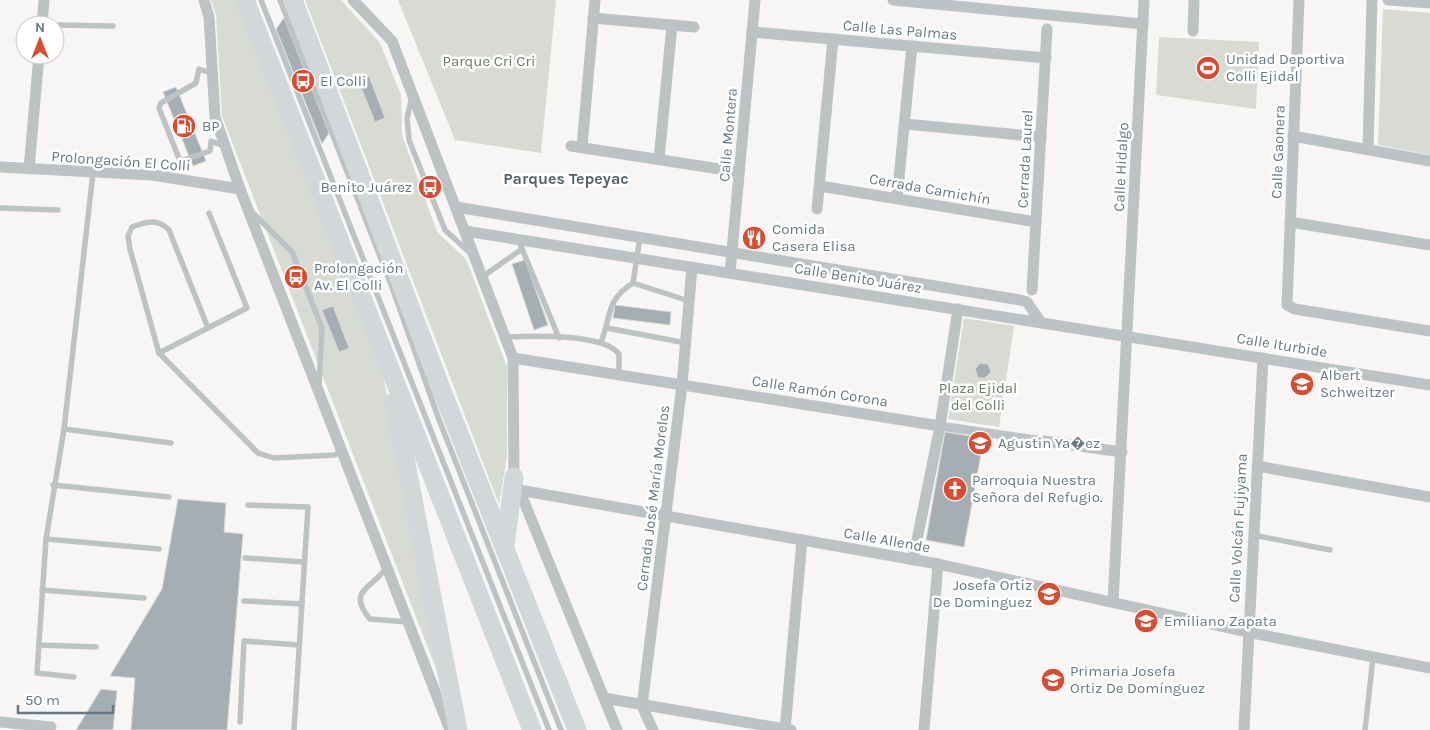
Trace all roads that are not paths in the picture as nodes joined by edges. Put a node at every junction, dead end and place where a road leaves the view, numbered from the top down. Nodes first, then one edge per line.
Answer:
1 (44, 0) edge
2 (204, 0) edge
3 (245, 0) edge
4 (261, 0) edge
5 (280, 0) edge
6 (293, 0) edge
7 (353, 0) edge
8 (595, 0) edge
9 (755, 0) edge
10 (893, 0) edge
11 (1144, 0) edge
12 (1194, 0) edge
13 (1299, 0) edge
14 (1372, 0) edge
15 (1388, 0) edge
16 (1430, 3) edge
17 (43, 15) edge
18 (593, 18) junction
19 (1143, 24) junction
20 (65, 25) edge
21 (672, 25) junction
22 (113, 26) dead end
23 (694, 27) dead end
24 (1048, 29) dead end
25 (1193, 31) dead end
26 (752, 32) junction
27 (833, 39) junction
28 (912, 46) junction
29 (1046, 58) junction
30 (38, 65) edge
31 (211, 74) junction
32 (412, 94) junction
33 (905, 124) junction
34 (1293, 136) junction
35 (1041, 137) junction
36 (225, 147) junction
37 (1368, 149) junction
38 (659, 159) junction
39 (1430, 161) edge
40 (0, 167) edge
41 (29, 169) junction
42 (739, 172) junction
43 (94, 173) junction
44 (820, 186) junction
45 (240, 189) junction
46 (897, 198) junction
47 (246, 206) junction
48 (456, 206) junction
49 (0, 208) edge
50 (817, 209) dead end
51 (58, 210) dead end
52 (209, 213) dead end
53 (1036, 222) junction
54 (1290, 222) junction
55 (465, 231) junction
56 (640, 237) junction
57 (520, 244) junction
58 (1430, 245) edge
59 (732, 252) junction
60 (475, 257) junction
61 (636, 258) junction
62 (692, 267) junction
63 (730, 273) junction
64 (482, 277) junction
65 (633, 283) junction
66 (1032, 290) dead end
67 (689, 301) junction
68 (958, 308) junction
69 (1040, 321) junction
70 (208, 328) junction
71 (606, 328) junction
72 (1430, 331) edge
73 (1128, 335) junction
74 (506, 337) junction
75 (559, 338) junction
76 (380, 342) junction
77 (601, 342) junction
78 (686, 343) junction
79 (159, 353) junction
80 (514, 358) junction
81 (1263, 358) junction
82 (619, 374) junction
83 (682, 385) junction
84 (1430, 385) edge
85 (319, 394) junction
86 (940, 426) junction
87 (64, 429) junction
88 (1044, 441) joint
89 (171, 443) dead end
90 (341, 452) junction
91 (1122, 452) junction
92 (1257, 466) junction
93 (516, 483) junction
94 (53, 485) junction
95 (169, 497) dead end
96 (1430, 497) edge
97 (248, 505) dead end
98 (665, 515) junction
99 (1253, 535) junction
100 (46, 538) junction
101 (802, 540) junction
102 (505, 547) junction
103 (158, 549) dead end
104 (1330, 550) dead end
105 (245, 558) dead end
106 (913, 560) junction
107 (304, 562) junction
108 (938, 564) junction
109 (386, 568) junction
110 (42, 590) junction
111 (144, 598) dead end
112 (244, 601) dead end
113 (1113, 602) junction
114 (302, 604) junction
115 (408, 622) junction
116 (1248, 632) junction
117 (39, 645) junction
118 (299, 645) junction
119 (96, 647) dead end
120 (1373, 657) junction
121 (1430, 668) edge
122 (74, 678) dead end
123 (604, 698) junction
124 (642, 706) junction
125 (240, 722) dead end
126 (7, 725) edge
127 (51, 727) dead end
128 (294, 730) edge
129 (450, 730) edge
130 (458, 730) edge
131 (532, 730) edge
132 (549, 730) edge
133 (561, 730) edge
134 (577, 730) edge
135 (617, 730) edge
136 (653, 730) edge
137 (787, 730) edge
138 (924, 730) edge
139 (1244, 730) edge
140 (1365, 730) edge

1 - 17 street
2 - 31 street
3 - 76 highway
4 - 132 lane
5 - 133 lane
6 - 102 highway
7 - 32 street
8 - 18 street
9 - 26 street, Calle Montera
10 - 19 street
11 - 19 street, Calle Hidalgo
12 - 25 street
13 - 34 street, Calle Gaonera
14 - 37 street
15 - 16 street
18 - 21 street
18 - 38 street
19 - 73 street, Calle Hidalgo
20 - 22 lane
21 - 23 street
21 - 38 street
24 - 29 street, Cerrada Laurel
26 - 27 street, Calle Las Palmas
26 - 42 street, Calle Montera
27 - 28 street, Calle Las Palmas
27 - 44 street
28 - 29 street, Calle Las Palmas
28 - 33 street
29 - 35 street, Cerrada Laurel
30 - 41 street
31 - 36 street
31 - 36 lane
32 - 48 street
32 - 60 lane
33 - 35 street
33 - 46 street
34 - 37 street
34 - 54 street, Calle Gaonera
35 - 53 street, Cerrada Laurel
36 - 45 street
37 - 39 street
38 - 42 street
40 - 41 street, Prolongación El Colli
41 - 43 street, Prolongación El Colli
42 - 59 street, Calle Montera
43 - 45 street, Prolongación El Colli
43 - 87 lane
44 - 46 street, Cerrada Camichín
44 - 50 street
45 - 47 street
46 - 53 street, Cerrada Camichín
47 - 85 street
47 - 85 lane
48 - 55 street
48 - 56 street, Calle Benito Juárez
49 - 51 lane
52 - 70 lane
53 - 66 street, Cerrada Laurel
54 - 58 street
54 - 72 street, Calle Gaonera
55 - 57 street, Calle Benito Juárez
55 - 60 street
56 - 59 street, Calle Benito Juárez
56 - 61 lane
57 - 61 street, Calle Benito Juárez
57 - 64 lane
57 - 75 lane
59 - 63 street, Calle Montera
59 - 69 street, Calle Benito Juárez
60 - 64 street
61 - 62 street, Calle Benito Juárez
61 - 65 lane
62 - 63 street, Calle Benito Juárez
62 - 67 street, Cerrada José María Morelos
63 - 68 street, Calle Benito Juárez
64 - 74 street
65 - 67 lane
65 - 71 lane
67 - 78 street, Cerrada José María Morelos
68 - 69 street, Calle Benito Juárez
68 - 86 street
69 - 73 street, Calle Benito Juárez
70 - 79 lane
70 - 79 lane
71 - 77 lane
71 - 78 lane
73 - 81 street, Calle Iturbide
73 - 91 street, Calle Hidalgo
74 - 75 lane
74 - 80 street
75 - 77 lane
76 - 130 highway
76 - 131 highway
77 - 82 lane
78 - 83 street, Cerrada José María Morelos
79 - 90 lane
80 - 82 street, Calle Ramón Corona
80 - 93 street
81 - 84 street, Calle Iturbide
81 - 92 street, Calle Volcán Fujiyama
82 - 83 street, Calle Ramón Corona
83 - 86 street, Calle Ramón Corona
83 - 98 street, Cerrada José María Morelos
85 - 90 street
86 - 88 street, Calle Ramón Corona
86 - 106 street
87 - 89 lane
87 - 94 lane
88 - 91 street, Calle Ramón Corona
90 - 109 street
91 - 113 street, Calle Hidalgo
92 - 96 street
92 - 99 street, Calle Volcán Fujiyama
93 - 98 street, Calle Allende
93 - 102 highway
93 - 123 street
94 - 95 lane
94 - 100 lane
97 - 107 lane
98 - 101 street, Calle Allende
98 - 124 street, Cerrada José María Morelos
99 - 104 lane
99 - 116 street, Calle Volcán Fujiyama
100 - 103 lane
100 - 110 lane
101 - 106 street, Calle Allende
101 - 137 street
102 - 134 highway
105 - 107 lane
106 - 108 street, Calle Allende
107 - 114 lane
108 - 113 street, Calle Allende
108 - 138 street
109 - 115 street
109 - 115 lane
110 - 111 lane
110 - 117 lane
112 - 114 lane
113 - 116 street, Calle Allende
114 - 118 lane
115 - 129 street
116 - 120 street, Calle Allende
116 - 139 street, Calle Volcán Fujiyama
117 - 119 lane
117 - 122 lane
118 - 125 lane
118 - 128 lane
120 - 121 street, Calle Allende
120 - 140 lane
123 - 124 street
123 - 135 street
124 - 136 street
124 - 137 street
126 - 127 street

